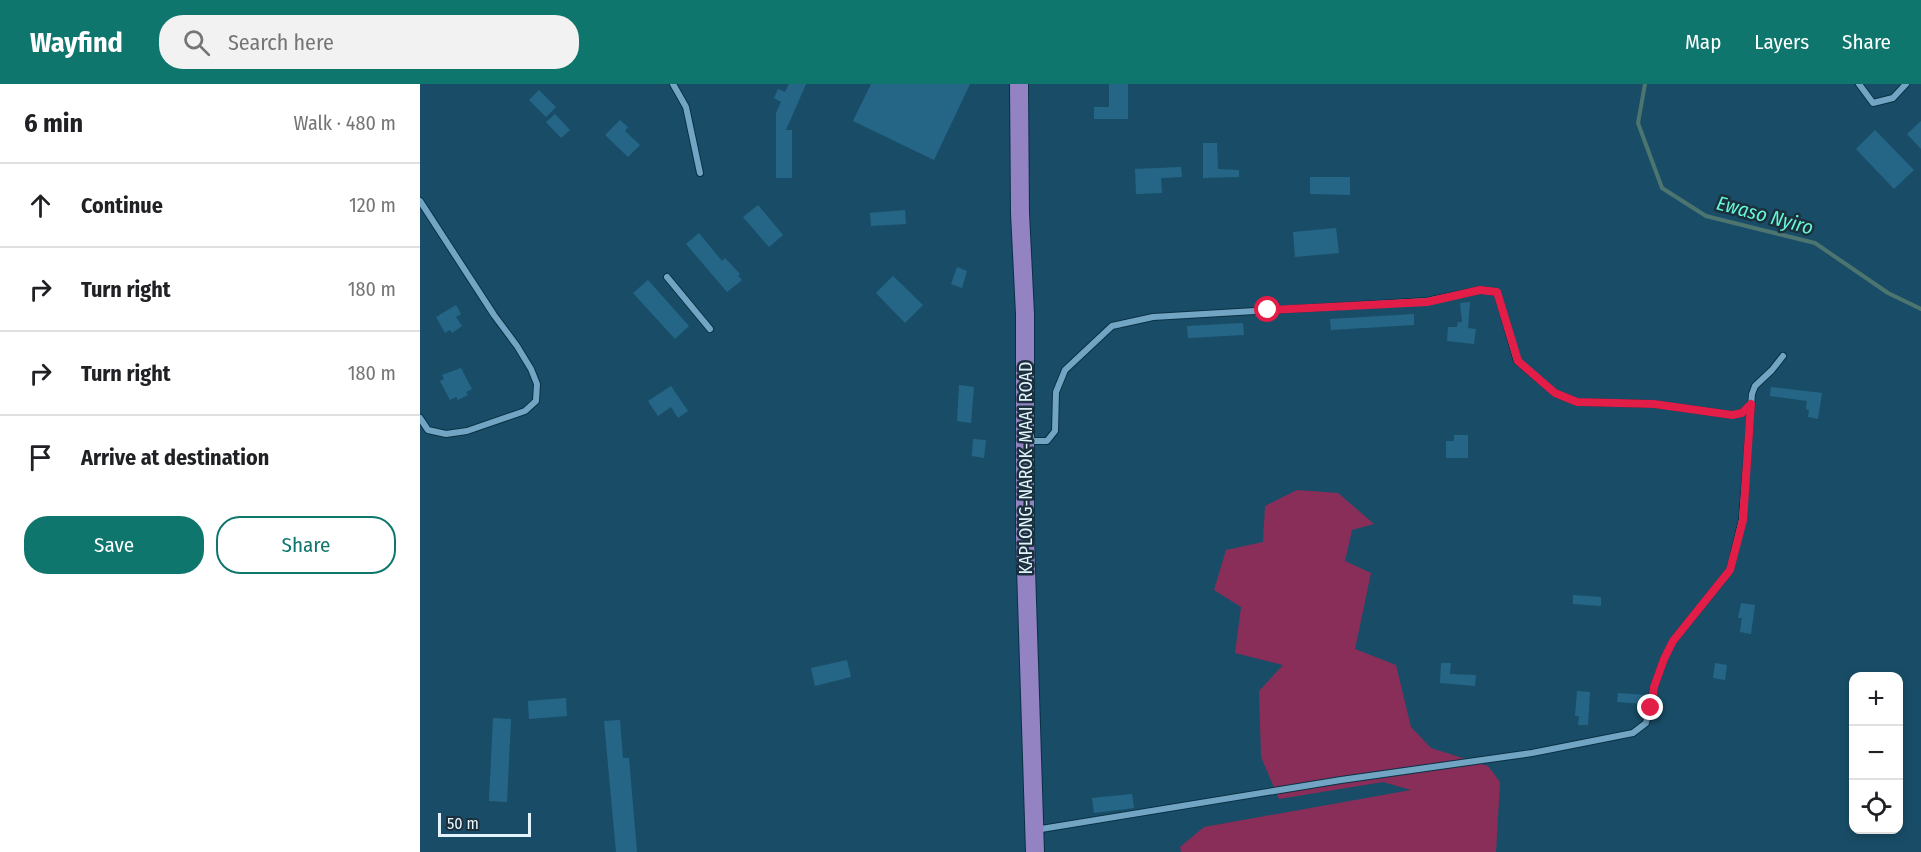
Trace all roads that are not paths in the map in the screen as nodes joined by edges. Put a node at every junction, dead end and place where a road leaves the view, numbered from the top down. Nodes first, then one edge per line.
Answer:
1 (673, 84) edge
2 (1019, 84) edge
3 (1859, 84) edge
4 (1906, 84) edge
5 (700, 173) dead end
6 (420, 201) edge
7 (667, 277) dead end
8 (710, 329) dead end
9 (1783, 356) dead end
10 (1751, 404) junction
11 (420, 418) edge
12 (1026, 441) junction
13 (1035, 830) junction
14 (1035, 852) edge

1 - 5 street
2 - 12 highway, KAPLONG-NAROK-MAAI ROAD
3 - 4 street
6 - 11 street
7 - 8 street
9 - 10 street
10 - 12 street
10 - 13 street
12 - 13 highway, KAPLONG-NAROK-MAAI ROAD
13 - 14 highway, KAPLONG-NAROK-MAAI ROAD

